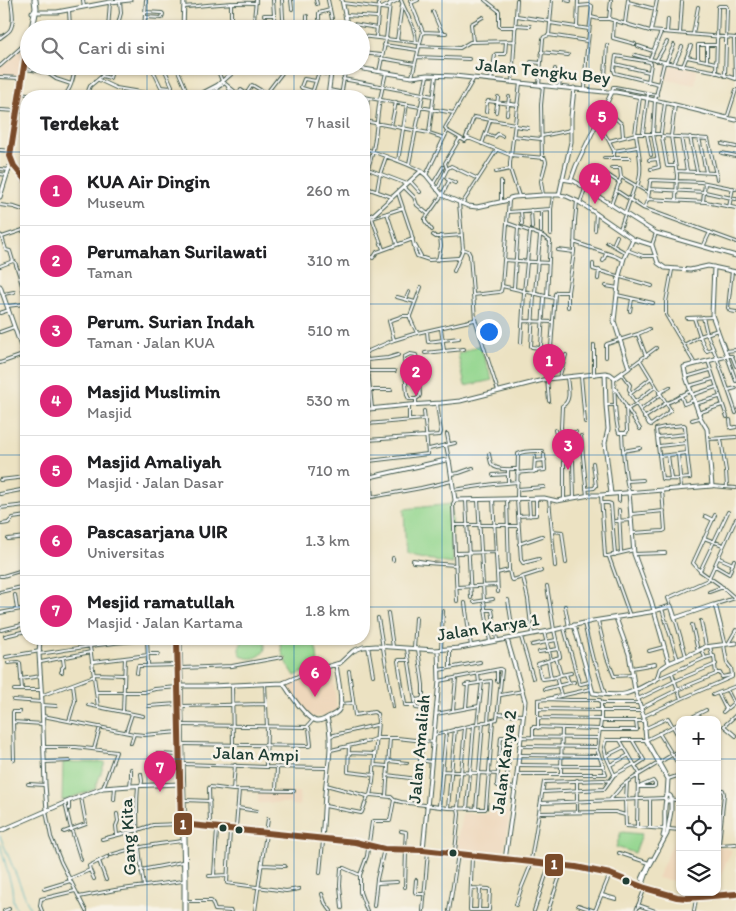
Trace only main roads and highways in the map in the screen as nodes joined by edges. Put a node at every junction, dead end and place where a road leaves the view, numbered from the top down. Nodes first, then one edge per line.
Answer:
1 (34, 0) edge
2 (32, 20) edge
3 (23, 75) edge
4 (23, 75) edge
5 (22, 78) junction
6 (21, 90) edge
7 (21, 90) edge
8 (20, 94) edge
9 (20, 99) edge
10 (18, 111) junction
11 (12, 161) junction
12 (20, 170) edge
13 (20, 174) edge
14 (178, 645) edge
15 (180, 709) junction
16 (182, 824) junction
17 (736, 894) edge
18 (184, 911) edge

1 - 2 highway
3 - 5 highway
4 - 5 highway
5 - 6 highway
5 - 7 highway
8 - 10 highway
9 - 10 highway
10 - 11 highway
10 - 11 highway
11 - 12 highway
11 - 13 highway
14 - 15 highway
15 - 16 highway
15 - 16 highway
16 - 17 highway
16 - 18 highway
16 - 18 highway

